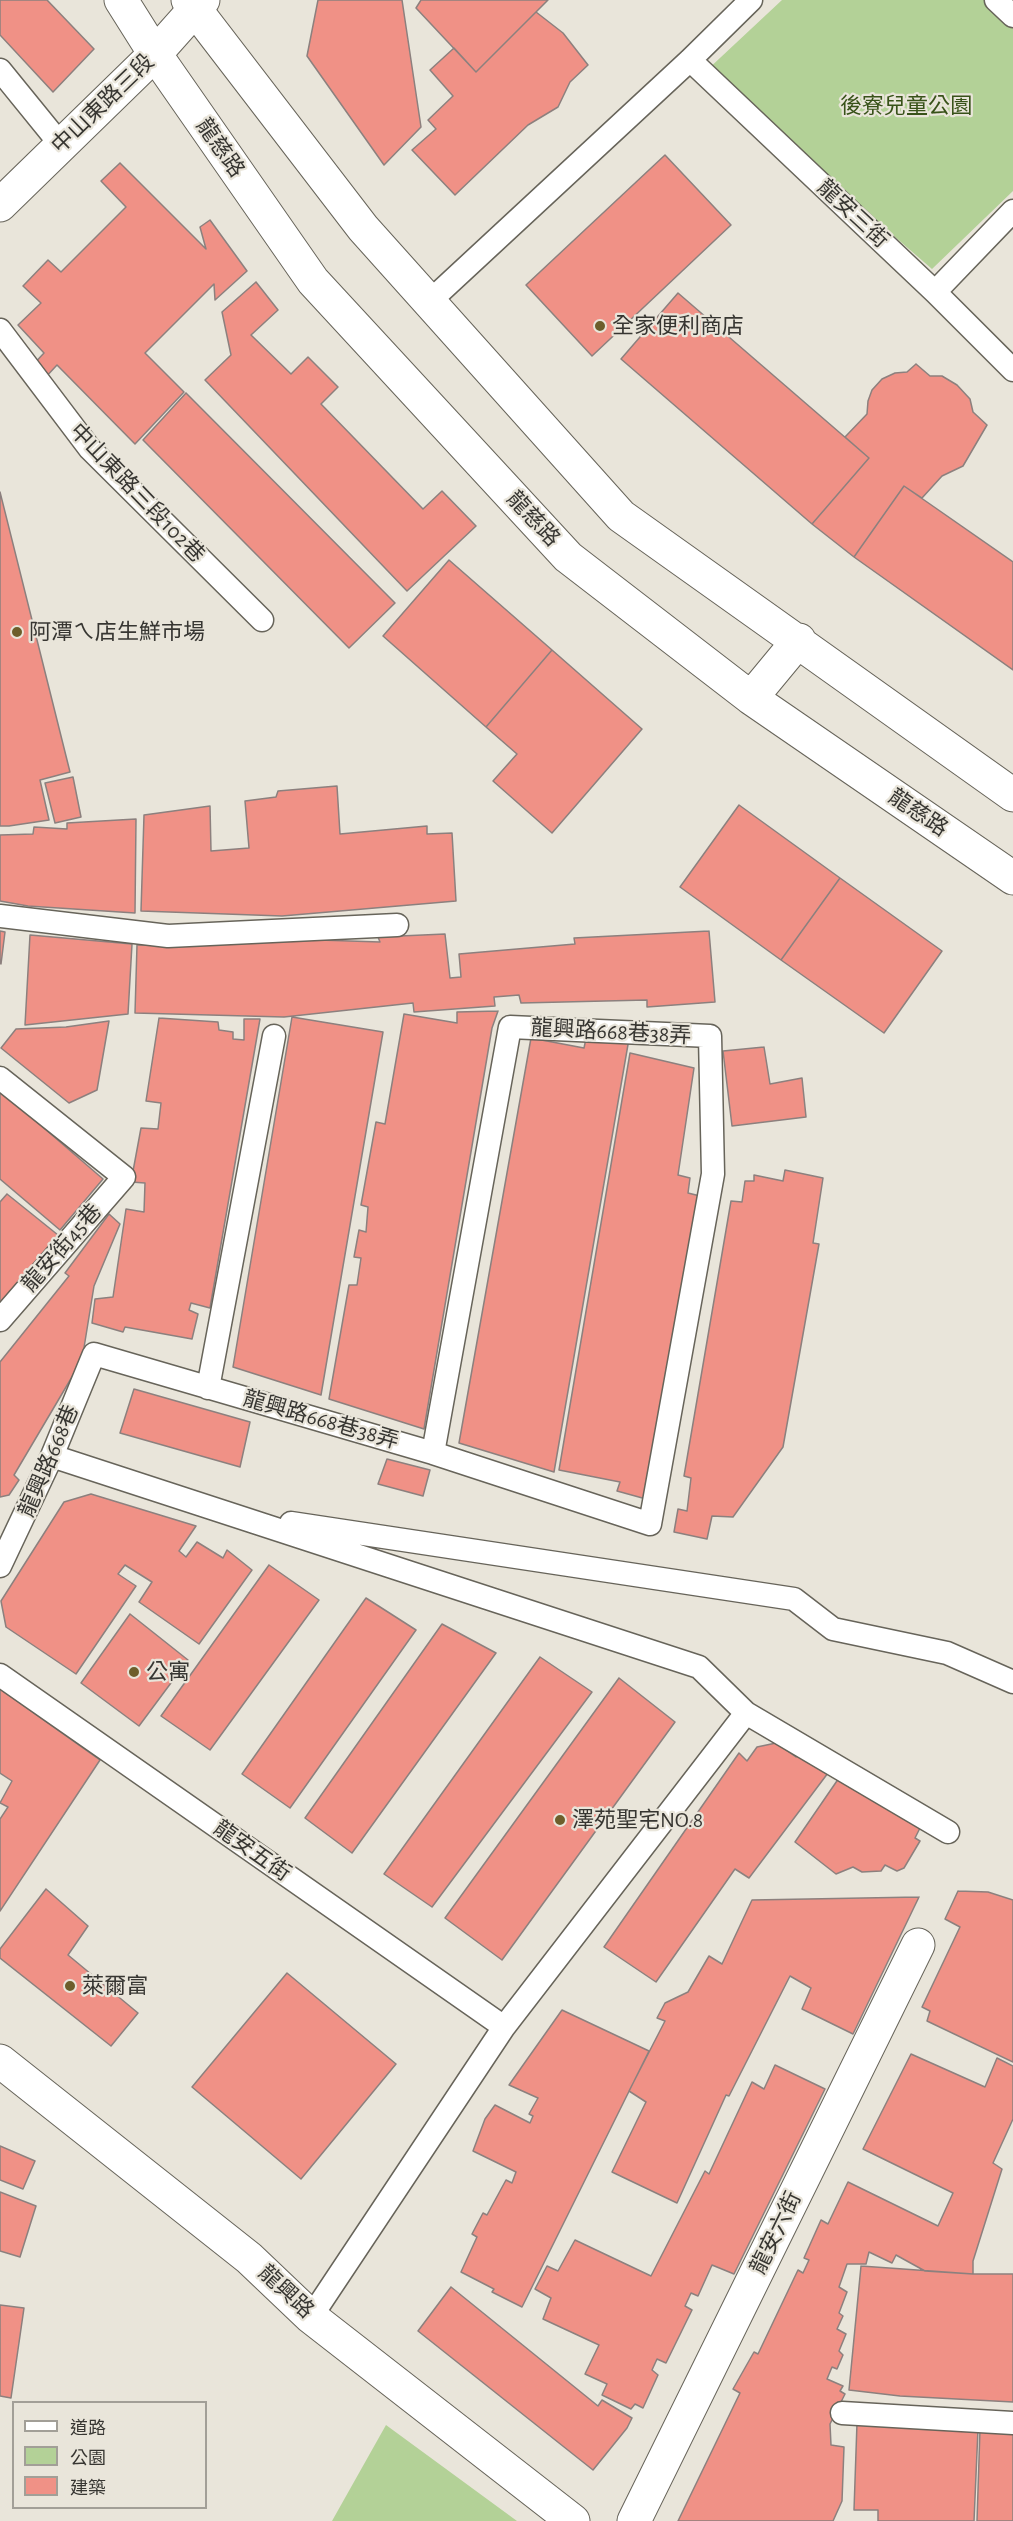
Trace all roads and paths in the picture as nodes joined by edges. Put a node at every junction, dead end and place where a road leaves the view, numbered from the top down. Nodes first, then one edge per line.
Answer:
1 (121, 0) edge
2 (751, 0) edge
3 (996, 0) edge
4 (195, 3) edge
5 (1013, 16) edge
6 (154, 54) junction
7 (690, 60) junction
8 (0, 70) edge
9 (61, 145) junction
10 (0, 204) edge
11 (1013, 211) edge
12 (935, 292) junction
13 (429, 302) junction
14 (0, 330) edge
15 (1013, 370) edge
16 (261, 621) dead end
17 (799, 640) junction
18 (751, 698) junction
19 (1013, 795) edge
20 (1013, 878) edge
21 (0, 916) edge
22 (397, 925) dead end
23 (274, 1036) dead end
24 (0, 1078) edge
25 (0, 1320) edge
26 (94, 1354) joint
27 (208, 1388) junction
28 (433, 1453) junction
29 (52, 1456) junction
30 (224, 1513) junction
31 (7, 1537) edge
32 (0, 1566) edge
33 (0, 1675) edge
34 (1013, 1682) edge
35 (746, 1713) junction
36 (948, 1832) dead end
37 (918, 1945) dead end
38 (504, 2027) junction
39 (0, 2061) edge
40 (311, 2317) junction
41 (842, 2413) dead end
42 (1013, 2423) edge
43 (573, 2521) edge
44 (634, 2521) edge

1 - 6 street, 龍慈路
2 - 7 lane
3 - 5 lane
4 - 6 street, 中山東路三段
4 - 13 street
6 - 9 street, 中山東路三段
6 - 18 street, 龍慈路
7 - 12 lane, 龍安三街
7 - 13 lane
8 - 9 lane
9 - 10 street, 中山東路三段
11 - 12 lane
12 - 15 lane, 龍安三街
13 - 17 street
14 - 16 lane, 中山東路三段102巷
17 - 18 street
17 - 19 street
18 - 20 street, 龍慈路
21 - 22 lane
23 - 27 lane
24 - 25 lane, 龍安街45巷
26 - 27 lane, 龍興路668巷38弄
26 - 29 lane, 龍興路668巷
27 - 28 lane, 龍興路668巷38弄
28 - 28 lane, 龍興路668巷38弄
29 - 30 lane
29 - 31 lane, 龍興路668巷
30 - 34 lane
30 - 35 lane
31 - 32 lane, 龍興路668巷
33 - 38 lane, 龍安五街
35 - 36 lane
35 - 38 lane
37 - 44 street, 龍安六街
38 - 40 lane
39 - 40 street, 龍興路
40 - 43 street, 龍興路
41 - 42 lane

